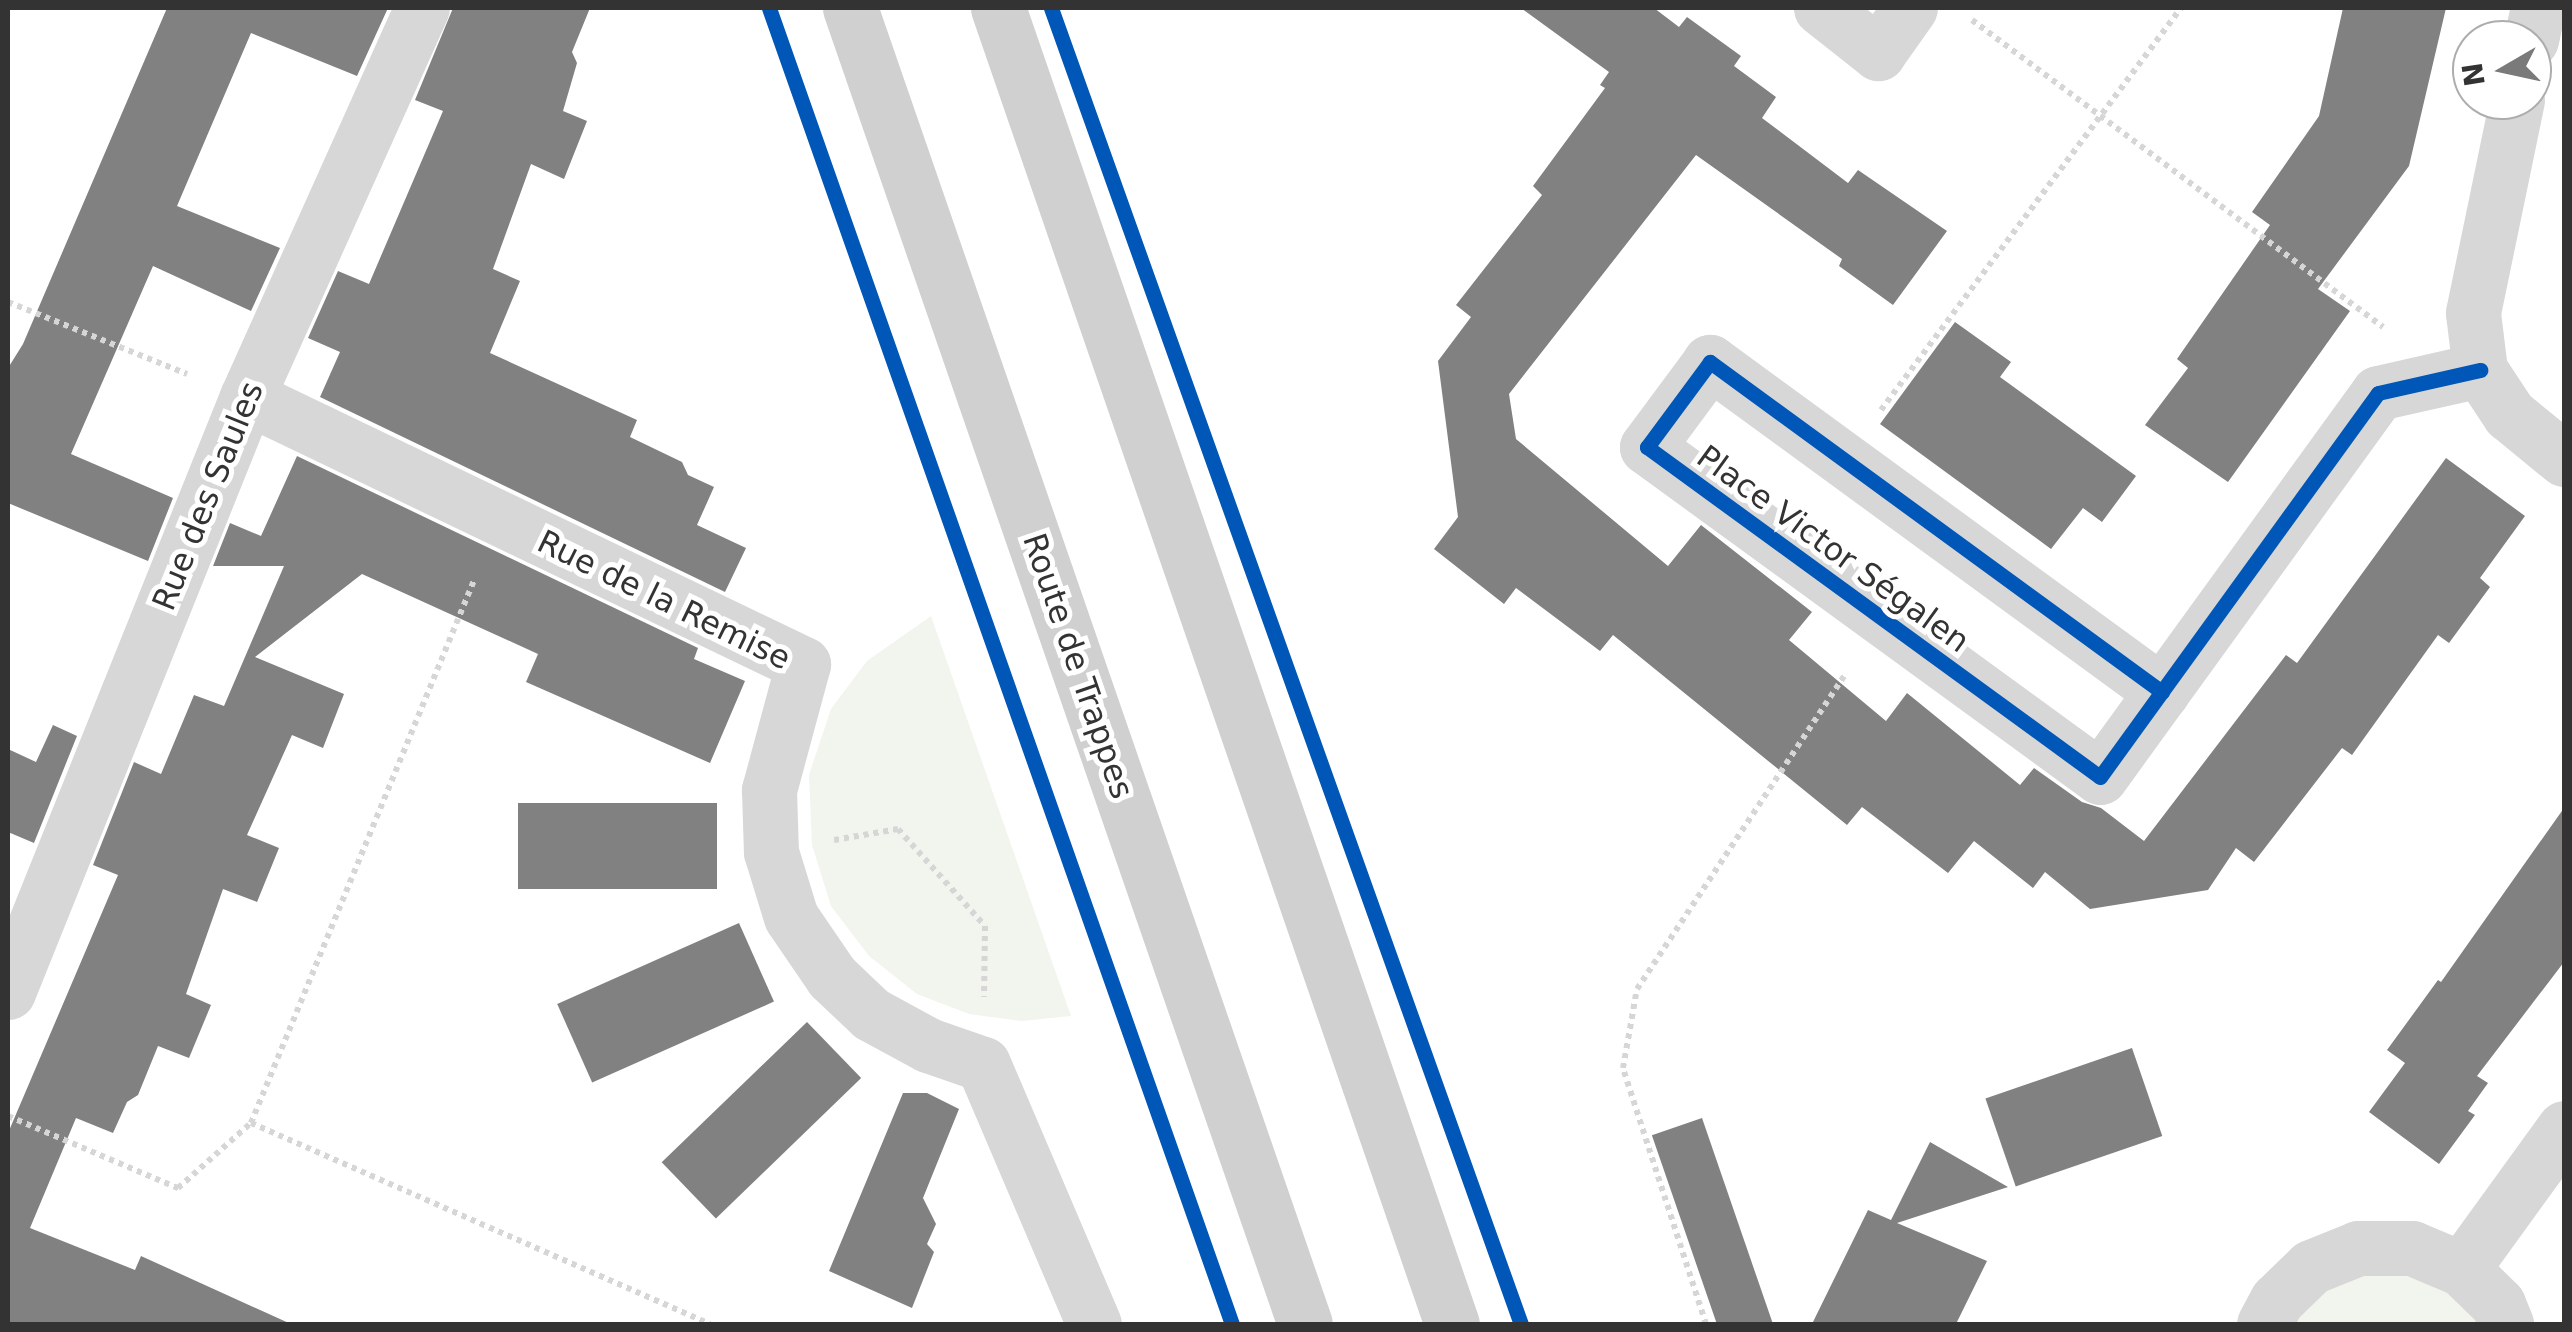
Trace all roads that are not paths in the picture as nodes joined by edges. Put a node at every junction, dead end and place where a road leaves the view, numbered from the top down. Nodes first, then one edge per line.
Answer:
1 (422, 8) edge
2 (850, 8) edge
3 (998, 8) edge
4 (1821, 8) edge
5 (1910, 8) edge
6 (2513, 120) edge
7 (2480, 370) junction
8 (247, 398) junction
9 (2564, 459) edge
10 (2162, 692) junction
11 (8, 992) edge
12 (2564, 1128) edge
13 (2462, 1269) junction
14 (1094, 1324) edge
15 (1305, 1324) edge
16 (1452, 1324) edge
17 (2264, 1324) edge
18 (2506, 1324) edge

1 - 8 street, Rue des Saules
2 - 15 main road, Route de Trappes
3 - 16 main road
4 - 5 street
6 - 7 street
7 - 9 street
7 - 10 street, Place Victor Ségalen
8 - 11 street, Rue des Saules
8 - 14 street, Rue de la Remise
10 - 10 street, Place Victor Ségalen
12 - 13 street
13 - 17 street
13 - 18 street

